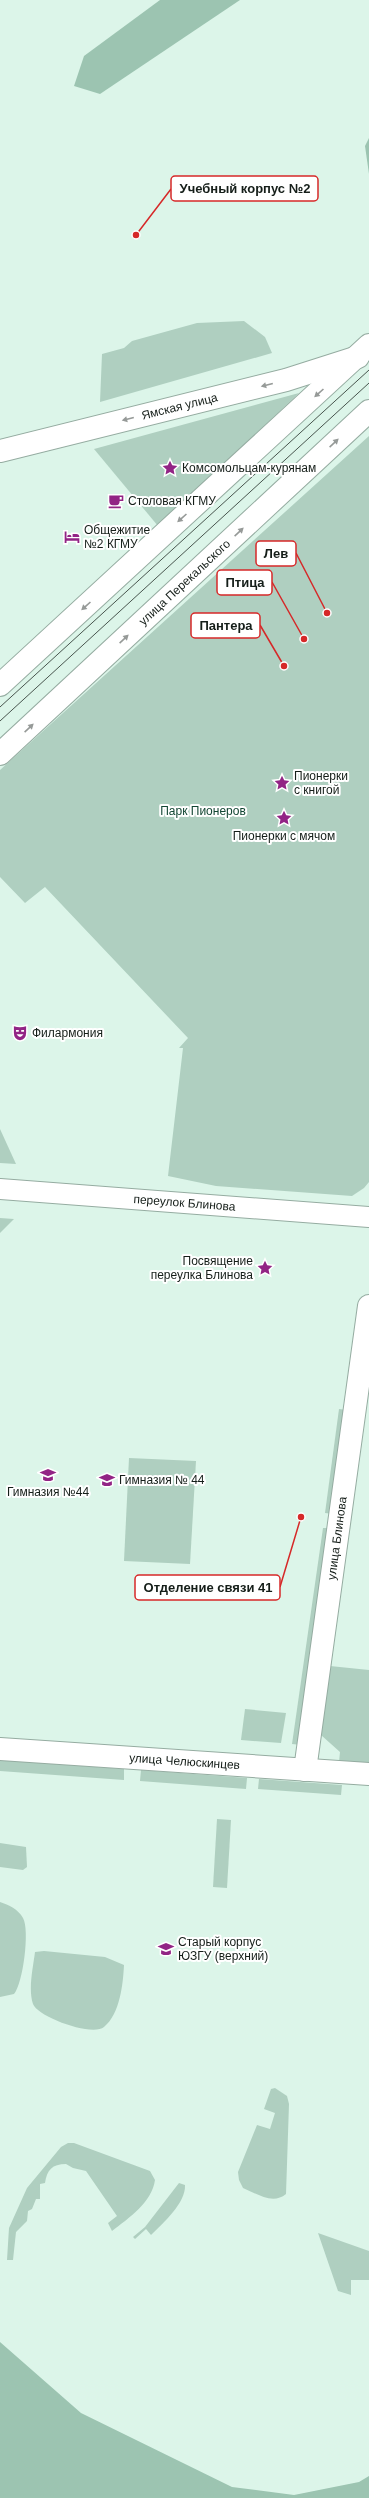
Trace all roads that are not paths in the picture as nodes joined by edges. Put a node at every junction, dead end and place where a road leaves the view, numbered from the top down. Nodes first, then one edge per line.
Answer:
1 (365, 353) edge
2 (369, 410) edge
3 (0, 451) edge
4 (0, 685) edge
5 (0, 754) edge
6 (0, 1189) edge
7 (369, 1217) edge
8 (369, 1306) edge
9 (0, 1749) edge
10 (305, 1770) junction
11 (369, 1774) edge

1 -> 3 main road, Ямская улица
1 -> 4 main road
5 -> 2 main road, улица Перекальского
6 - 7 street, переулок Блинова
8 - 10 main road, улица Блинова
9 - 10 main road, улица Челюскинцев
10 - 11 main road, улица Челюскинцев

